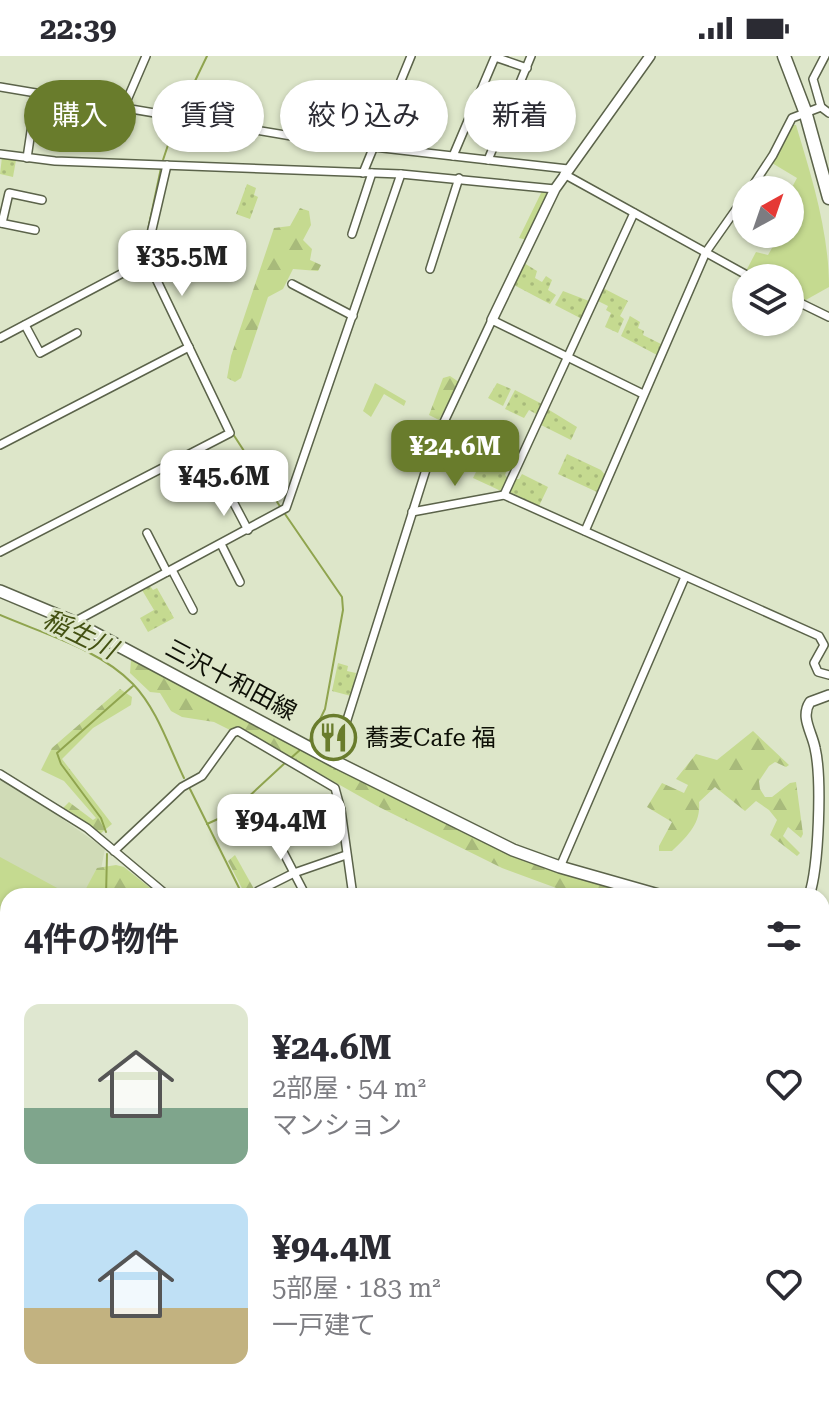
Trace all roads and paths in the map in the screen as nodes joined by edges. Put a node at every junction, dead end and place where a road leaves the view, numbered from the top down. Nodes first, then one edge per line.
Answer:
1 (146, 56) edge
2 (411, 56) edge
3 (531, 56) edge
4 (650, 56) edge
5 (784, 56) edge
6 (825, 56) edge
7 (527, 68) junction
8 (136, 80) edge
9 (401, 80) edge
10 (0, 87) edge
11 (24, 91) edge
12 (821, 107) junction
13 (136, 109) edge
14 (805, 111) junction
15 (829, 113) edge
16 (280, 134) edge
17 (28, 152) edge
18 (372, 152) edge
19 (413, 152) edge
20 (0, 154) edge
21 (453, 156) junction
22 (27, 158) junction
23 (488, 160) junction
24 (167, 165) junction
25 (566, 172) junction
26 (368, 173) junction
27 (401, 174) junction
28 (759, 176) edge
29 (459, 178) junction
30 (555, 189) junction
31 (829, 198) edge
32 (42, 200) dead end
33 (634, 213) junction
34 (732, 215) edge
35 (1, 223) edge
36 (35, 230) dead end
37 (352, 234) dead end
38 (706, 252) junction
39 (148, 262) junction
40 (732, 267) edge
41 (430, 269) dead end
42 (292, 284) dead end
43 (804, 305) edge
44 (353, 316) junction
45 (829, 317) edge
46 (492, 320) junction
47 (25, 325) junction
48 (77, 333) dead end
49 (0, 338) edge
50 (189, 347) junction
51 (567, 358) junction
52 (643, 394) junction
53 (0, 445) edge
54 (228, 492) dead end
55 (504, 495) junction
56 (412, 512) junction
57 (248, 530) junction
58 (585, 531) junction
59 (147, 533) dead end
60 (221, 544) junction
61 (0, 552) edge
62 (170, 571) junction
63 (685, 577) junction
64 (240, 582) dead end
65 (0, 591) edge
66 (193, 610) dead end
67 (74, 622) junction
68 (829, 675) edge
69 (829, 695) edge
70 (334, 761) junction
71 (0, 774) edge
72 (341, 810) junction
73 (114, 851) junction
74 (346, 855) junction
75 (560, 867) junction
76 (294, 873) junction
77 (158, 888) edge
78 (264, 888) edge
79 (302, 888) edge
80 (352, 888) edge
81 (634, 888) edge
82 (811, 888) edge

1 - 8 street
2 - 9 street
3 - 7 street
4 - 25 street
5 - 14 highway
6 - 12 street
7 - 21 street
7 - 23 street
10 - 11 street
12 - 14 street
12 - 15 street
13 - 16 street
14 - 28 street
14 - 31 highway
17 - 22 street
18 - 26 street
19 - 21 street
20 - 22 street
21 - 23 street
22 - 24 street
23 - 25 street
24 - 26 street
24 - 39 street
25 - 30 street
25 - 33 street
26 - 27 street
26 - 37 street
27 - 29 street
27 - 44 street
29 - 30 street
29 - 41 street
30 - 46 street
32 - 35 street
33 - 38 street
33 - 51 street
34 - 38 street
35 - 36 street
38 - 40 street
38 - 52 street
39 - 47 street
39 - 50 street
42 - 44 street
43 - 45 street
44 - 57 street
46 - 51 street
46 - 56 street
47 - 48 street
47 - 49 street
50 - 53 street
50 - 61 street
51 - 52 street
51 - 55 street
52 - 58 street
54 - 57 street
55 - 56 street
55 - 58 street
56 - 70 street
57 - 60 street
58 - 63 street
59 - 62 street
60 - 62 street
60 - 64 street
62 - 66 street
62 - 67 street
63 - 68 street
63 - 75 street
65 - 67 main road, 三沢十和田線
67 - 70 main road, 三沢十和田線
69 - 82 street
70 - 75 main road, 三沢十和田線
71 - 73 street
72 - 73 street
72 - 74 street
72 - 76 street
73 - 77 street
74 - 76 street
74 - 80 street
75 - 81 main road, 三沢十和田線
76 - 78 street
76 - 79 street

